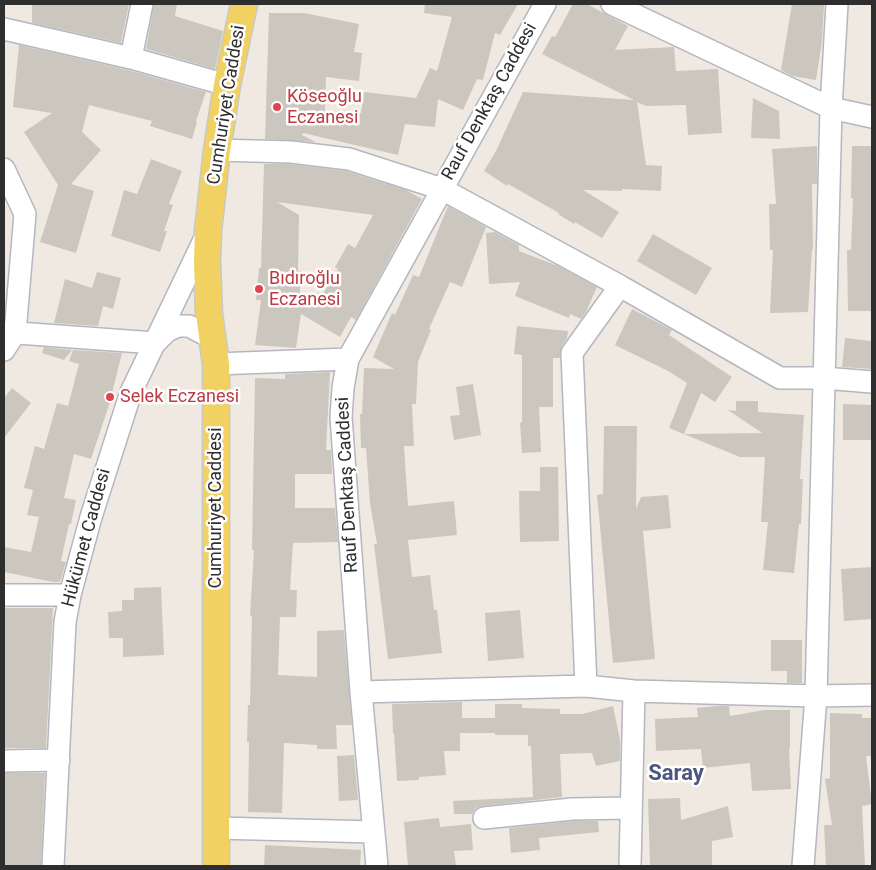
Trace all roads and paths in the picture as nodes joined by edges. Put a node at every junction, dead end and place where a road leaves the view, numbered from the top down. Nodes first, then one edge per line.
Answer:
1 (142, 4) edge
2 (244, 4) edge
3 (544, 4) edge
4 (612, 4) edge
5 (837, 4) edge
6 (4, 29) edge
7 (131, 58) junction
8 (227, 85) junction
9 (831, 108) junction
10 (872, 117) edge
11 (217, 150) junction
12 (4, 169) edge
13 (442, 189) junction
14 (208, 231) junction
15 (620, 286) junction
16 (8, 338) edge
17 (212, 338) junction
18 (155, 343) junction
19 (348, 359) junction
20 (216, 364) junction
21 (824, 378) junction
22 (872, 382) edge
23 (4, 594) edge
24 (70, 594) junction
25 (586, 686) junction
26 (634, 691) junction
27 (361, 692) junction
28 (816, 696) junction
29 (872, 696) edge
30 (59, 760) junction
31 (4, 761) edge
32 (631, 808) junction
33 (484, 818) dead end
34 (217, 828) junction
35 (374, 832) junction
36 (53, 866) edge
37 (216, 866) edge
38 (377, 866) edge
39 (630, 866) edge
40 (803, 866) edge

1 - 7 street
2 - 8 main road, Cumhuriyet Caddesi
3 - 13 street, Rauf Denktaş Caddesi
4 - 9 street
5 - 9 street
6 - 7 street
7 - 8 street
8 - 11 main road, Cumhuriyet Caddesi
9 - 10 street
9 - 21 street
11 - 13 street
11 - 14 main road, Cumhuriyet Caddesi
12 - 16 street
13 - 15 street
13 - 19 street, Rauf Denktaş Caddesi
14 - 17 main road, Cumhuriyet Caddesi
14 - 18 street, Hükümet Caddesi
15 - 21 street
15 - 25 street
16 - 18 street
17 - 18 street
17 - 20 main road, Cumhuriyet Caddesi
18 - 24 street, Hükümet Caddesi
19 - 20 street
19 - 27 street, Rauf Denktaş Caddesi
20 - 34 main road, Cumhuriyet Caddesi
21 - 22 street
21 - 28 street
23 - 24 street
24 - 30 street, Hükümet Caddesi
25 - 26 street
25 - 27 street
26 - 28 street
26 - 32 street
27 - 35 street, Rauf Denktaş Caddesi
28 - 29 street
28 - 40 street
30 - 31 street
30 - 36 street, Hükümet Caddesi
32 - 33 street
32 - 39 street
34 - 35 street
34 - 37 main road, Cumhuriyet Caddesi
35 - 38 street, Rauf Denktaş Caddesi

